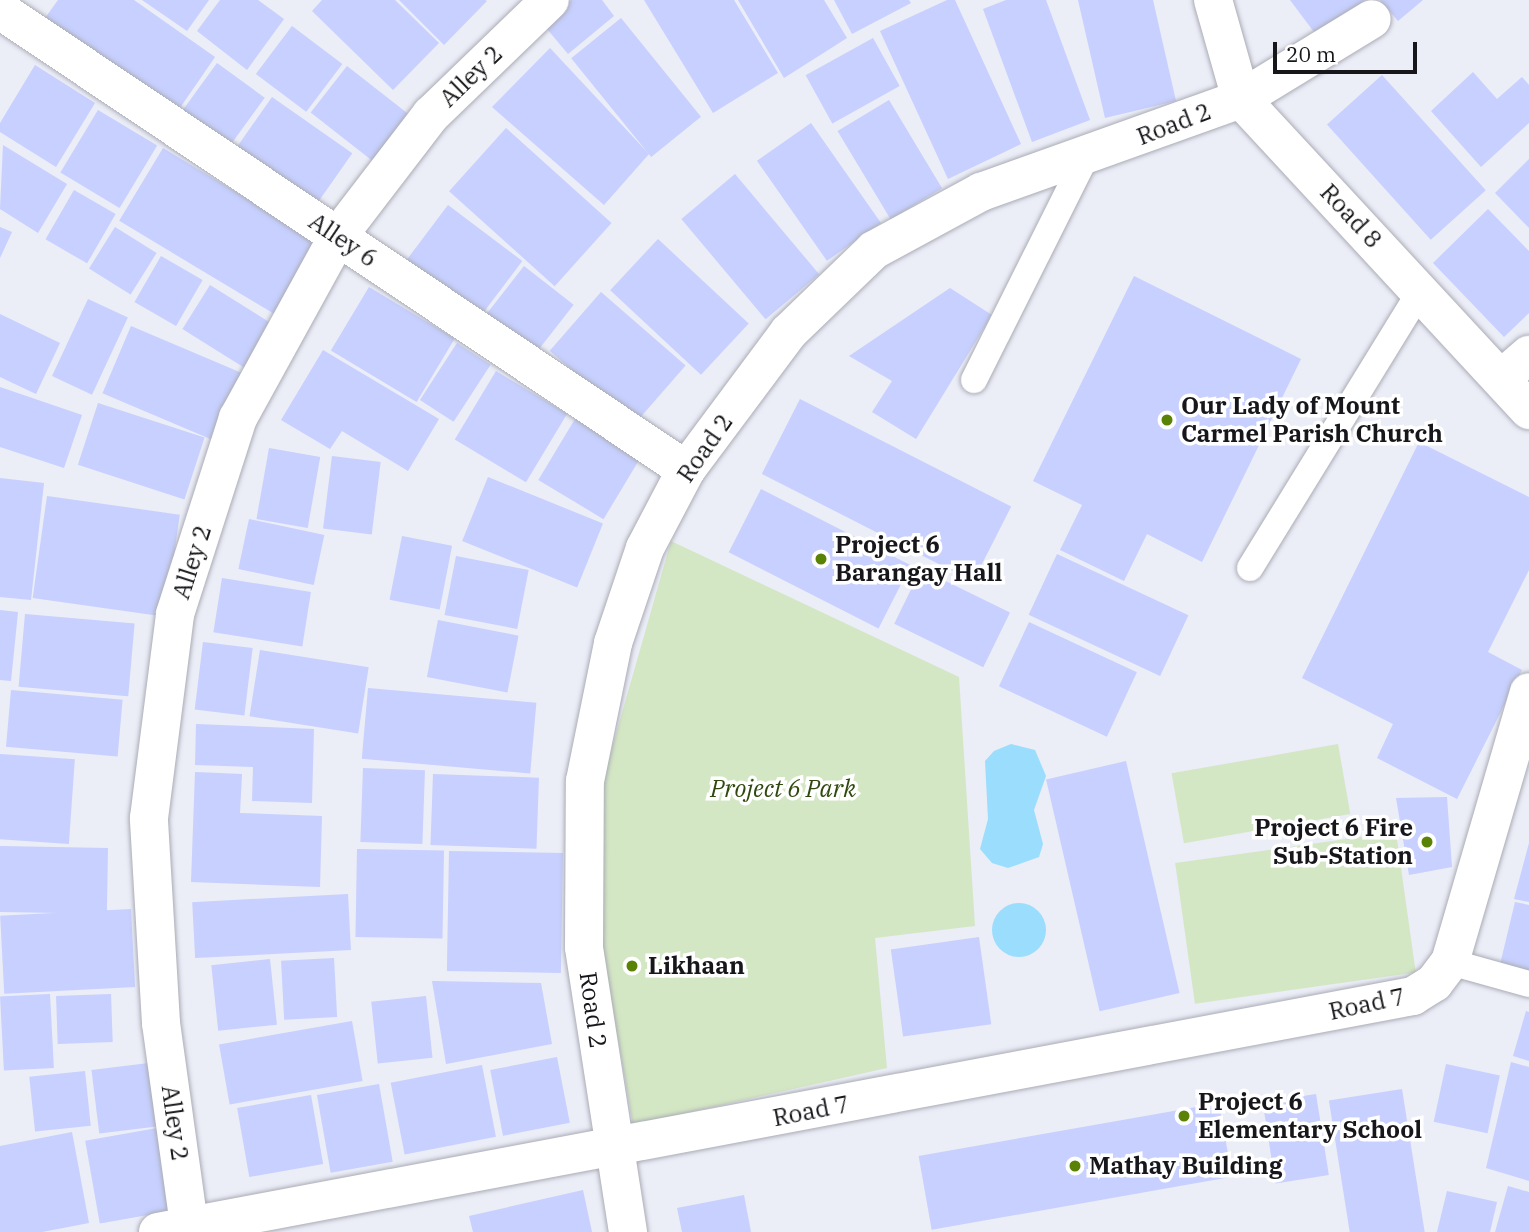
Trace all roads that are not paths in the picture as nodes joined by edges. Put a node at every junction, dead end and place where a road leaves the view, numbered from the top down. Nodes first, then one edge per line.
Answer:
1 (550, 0) edge
2 (1213, 0) edge
3 (0, 9) edge
4 (1372, 19) dead end
5 (1241, 99) junction
6 (1084, 158) junction
7 (338, 236) junction
8 (1421, 290) junction
9 (1515, 367) edge
10 (974, 380) dead end
11 (1529, 410) edge
12 (686, 470) junction
13 (1250, 568) dead end
14 (1529, 692) edge
15 (1450, 962) junction
16 (1529, 984) edge
17 (613, 1149) junction
18 (179, 1230) edge
19 (628, 1232) edge

1 - 7 street, Alley 2
2 - 5 street, Road 8
3 - 7 street, Alley 6
4 - 5 street, Road 2
5 - 6 street, Road 2
5 - 8 street, Road 8
6 - 10 lane
6 - 12 street, Road 2
7 - 12 street, Alley 6
7 - 18 street, Alley 2
8 - 9 street, Road 8
8 - 13 lane
9 - 11 street, Road 8
12 - 17 street, Road 2
14 - 15 street, Road 7
15 - 16 lane
15 - 17 street, Road 7
17 - 18 street, Road 7
17 - 19 street, Road 2

